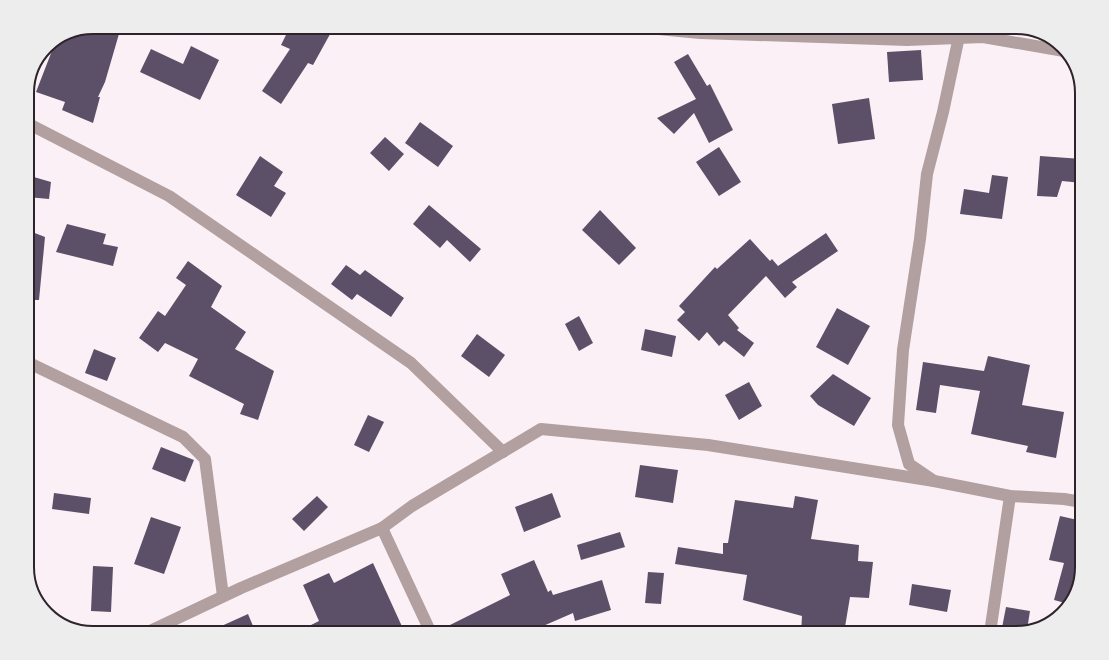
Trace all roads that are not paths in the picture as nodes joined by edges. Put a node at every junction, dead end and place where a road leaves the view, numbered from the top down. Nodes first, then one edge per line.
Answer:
1 (730, 34) edge
2 (947, 34) edge
3 (960, 34) edge
4 (969, 34) edge
5 (1056, 50) edge
6 (34, 127) edge
7 (34, 365) edge
8 (503, 452) junction
9 (934, 482) junction
10 (1010, 496) junction
11 (1075, 501) edge
12 (382, 528) junction
13 (223, 596) junction
14 (161, 626) edge
15 (428, 626) edge
16 (991, 626) edge

1 - 2 street
3 - 9 street
4 - 5 street
6 - 8 street
7 - 13 street
8 - 9 street
8 - 12 street
9 - 10 street
10 - 11 street
10 - 16 street
12 - 13 street
12 - 15 street
13 - 14 street

